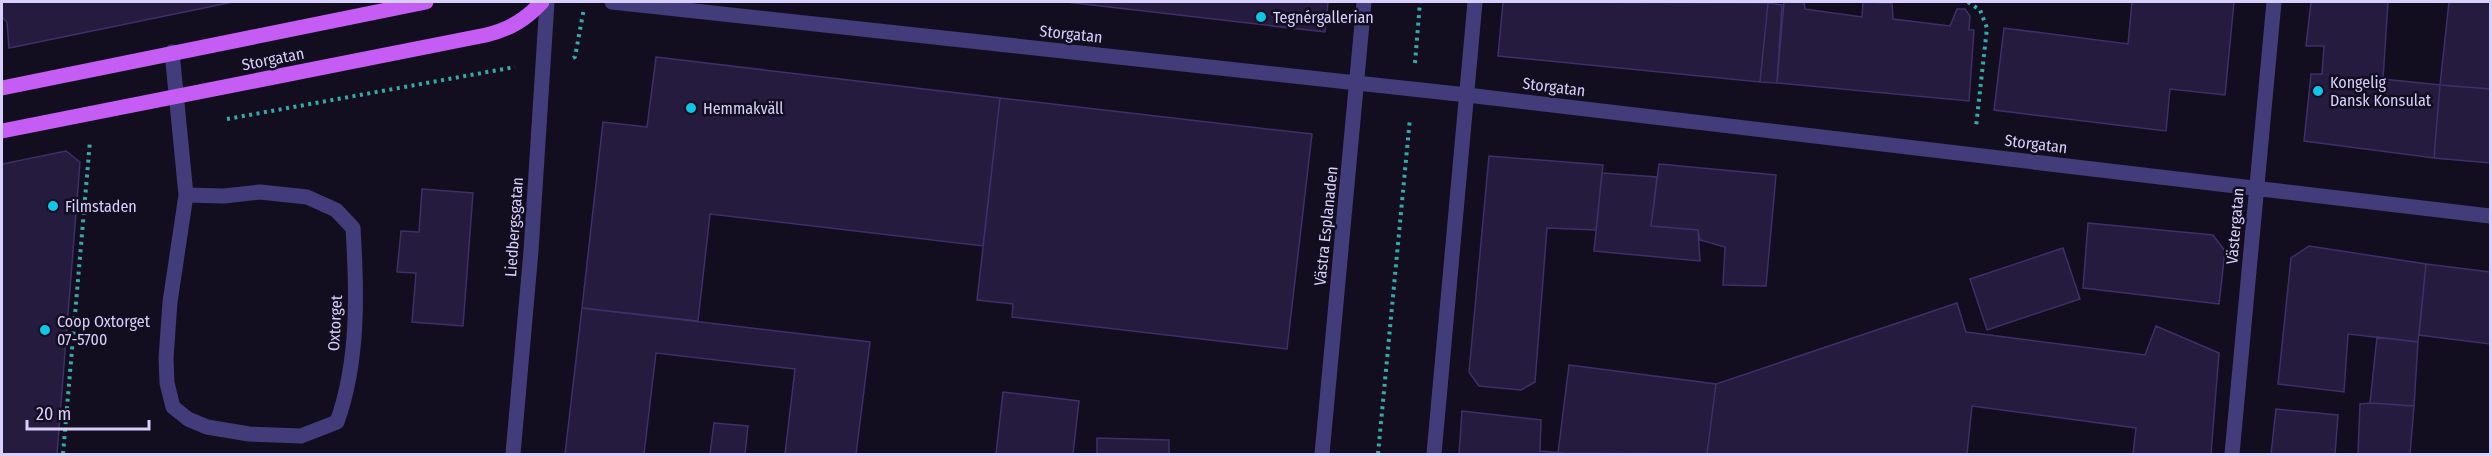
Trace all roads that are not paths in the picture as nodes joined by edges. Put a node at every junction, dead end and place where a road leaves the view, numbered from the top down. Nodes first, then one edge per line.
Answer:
1 (426, 2) edge
2 (542, 2) edge
3 (547, 2) edge
4 (612, 2) edge
5 (1364, 2) edge
6 (1475, 2) edge
7 (2274, 2) edge
8 (172, 52) junction
9 (1358, 83) junction
10 (2, 88) edge
11 (1467, 95) junction
12 (177, 97) junction
13 (2, 131) edge
14 (2257, 187) junction
15 (186, 195) junction
16 (2490, 216) edge
17 (513, 454) edge
18 (1322, 454) edge
19 (1434, 454) edge
20 (2232, 454) edge

1 - 8 main road, Storgatan
2 - 12 main road, Storgatan
3 - 17 street, Liedbergsgatan
4 - 9 street, Storgatan
5 - 9 street, Västra Esplanaden
6 - 11 street
7 - 14 street, Västergatan
8 - 10 main road, Storgatan
8 - 12 street
9 - 11 street, Storgatan
9 - 18 street, Västra Esplanaden
11 - 14 street, Storgatan
11 - 19 street
12 - 13 main road, Storgatan
12 - 15 street
14 - 16 street, Storgatan
14 - 20 street, Västergatan
15 - 15 street, Oxtorget

